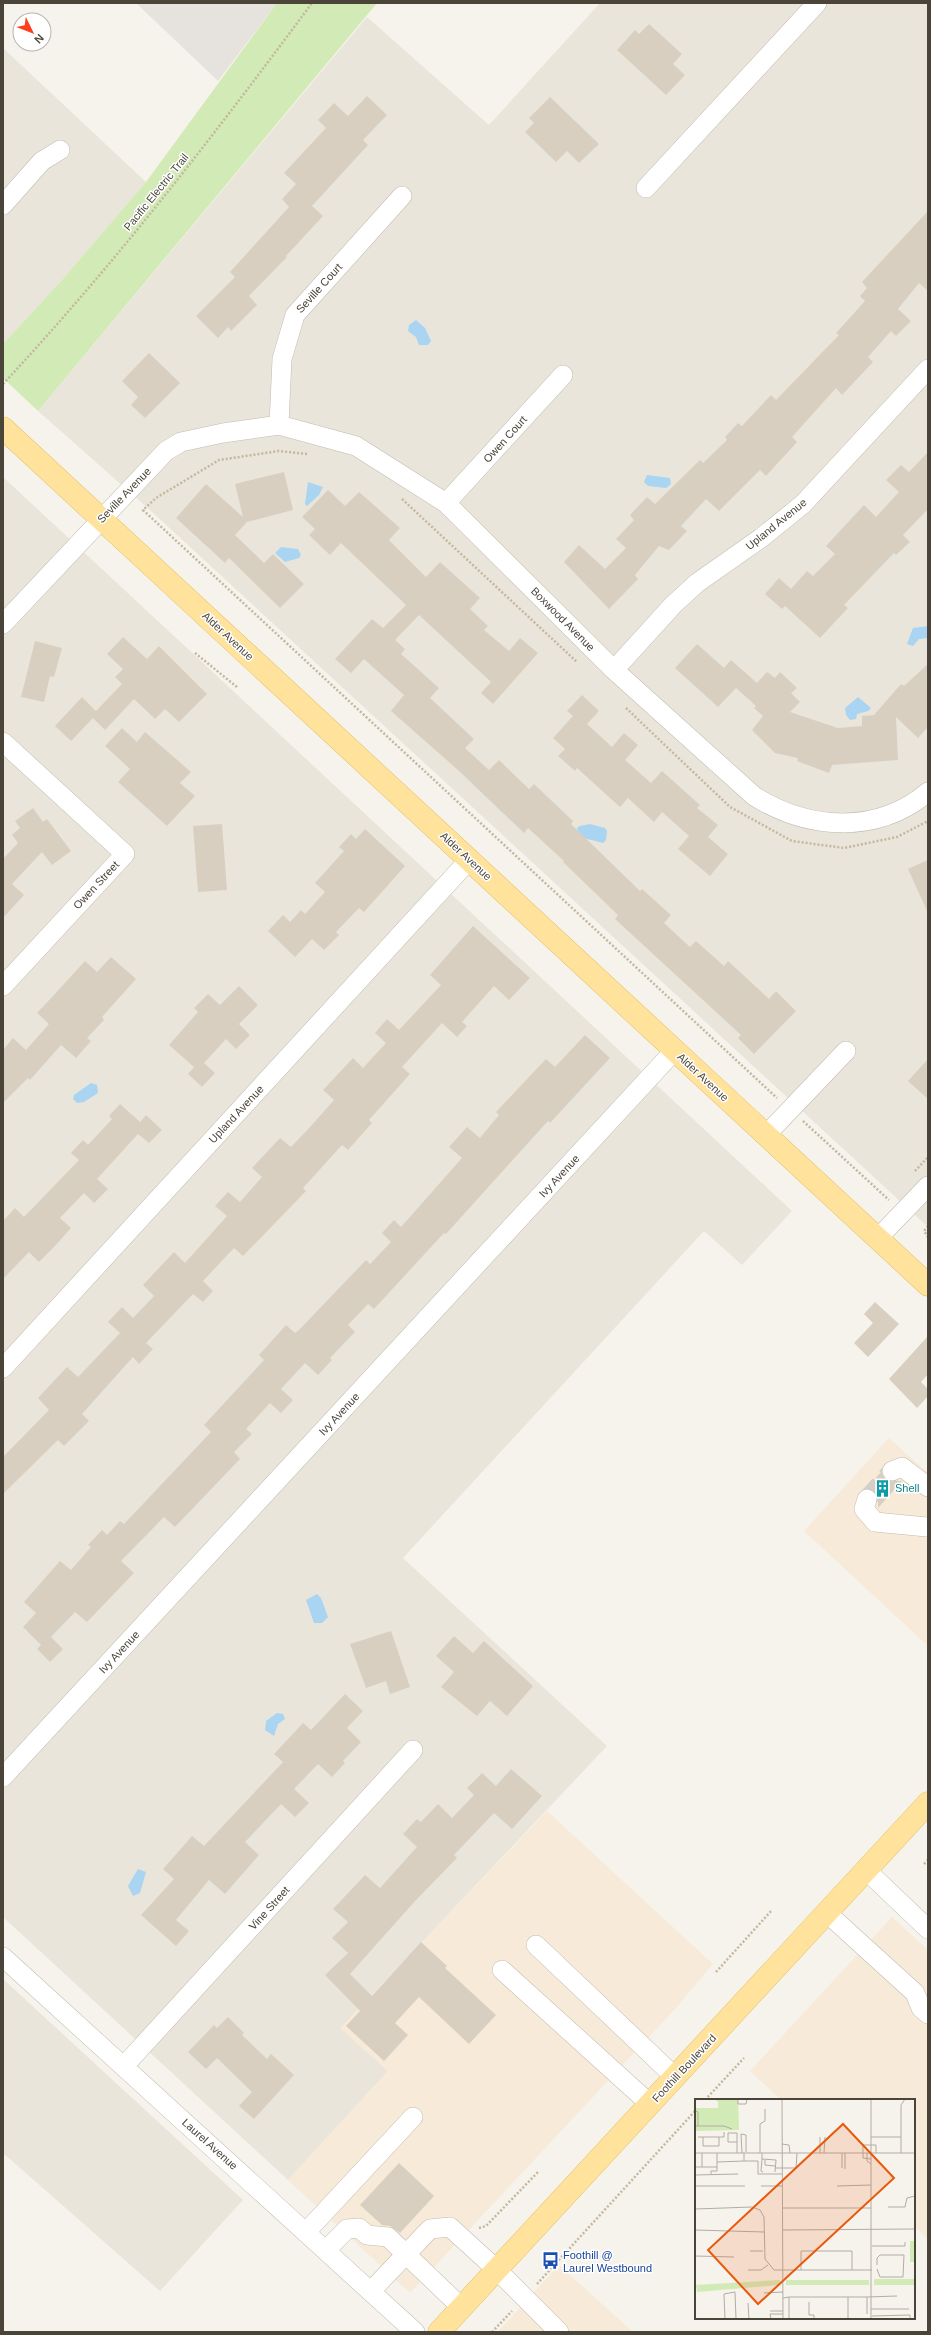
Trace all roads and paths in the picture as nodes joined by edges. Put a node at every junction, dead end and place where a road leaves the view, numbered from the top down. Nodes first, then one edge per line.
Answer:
1 (312, 3) edge
2 (817, 3) edge
3 (60, 150) dead end
4 (646, 188) dead end
5 (402, 196) dead end
6 (3, 205) edge
7 (928, 369) edge
8 (563, 375) dead end
9 (3, 384) edge
10 (279, 425) junction
11 (3, 428) edge
12 (314, 454) dead end
13 (399, 497) dead end
14 (446, 503) junction
15 (100, 518) junction
16 (3, 624) edge
17 (195, 653) dead end
18 (579, 664) dead end
19 (614, 670) junction
20 (237, 687) dead end
21 (620, 702) dead end
22 (3, 742) edge
23 (928, 792) edge
24 (928, 821) edge
25 (469, 860) junction
26 (3, 986) edge
27 (675, 1050) junction
28 (846, 1051) dead end
29 (790, 1110) junction
30 (766, 1135) junction
31 (928, 1156) edge
32 (913, 1173) dead end
33 (928, 1186) edge
34 (893, 1195) dead end
35 (928, 1226) edge
36 (928, 1237) edge
37 (878, 1238) junction
38 (928, 1285) edge
39 (3, 1368) edge
40 (892, 1471) dead end
41 (928, 1487) edge
42 (867, 1499) dead end
43 (928, 1528) edge
44 (413, 1750) dead end
45 (3, 1777) edge
46 (928, 1803) edge
47 (928, 1860) edge
48 (924, 1864) dead end
49 (866, 1870) junction
50 (772, 1910) dead end
51 (826, 1913) junction
52 (928, 1929) edge
53 (536, 1945) dead end
54 (3, 1957) edge
55 (502, 1970) dead end
56 (716, 1972) dead end
57 (928, 2014) edge
58 (744, 2058) dead end
59 (124, 2066) junction
60 (675, 2077) junction
61 (706, 2099) edge
62 (650, 2104) junction
63 (695, 2111) edge
64 (413, 2117) dead end
65 (538, 2172) dead end
66 (478, 2228) dead end
67 (306, 2232) junction
68 (326, 2250) junction
69 (406, 2254) junction
70 (497, 2270) junction
71 (371, 2291) junction
72 (524, 2298) junction
73 (462, 2308) junction
74 (416, 2332) edge
75 (439, 2332) edge
76 (492, 2332) edge
77 (559, 2332) edge

1 - 9 path, Pacific Electric Trail
2 - 4 street
3 - 6 street
5 - 10 street, Seville Court
7 - 19 street, Upland Avenue
8 - 14 street, Owen Court
10 - 14 street, Boxwood Avenue
10 - 15 street, Seville Avenue
11 - 15 main road, Alder Avenue
12 - 29 path
13 - 18 path
14 - 19 street, Boxwood Avenue
15 - 16 street, Seville Avenue
15 - 25 main road, Alder Avenue
17 - 20 path
19 - 23 street, Boxwood Avenue
21 - 24 path
22 - 26 street, Owen Street
25 - 27 main road, Alder Avenue
25 - 39 street, Upland Avenue
27 - 30 main road, Alder Avenue
27 - 45 street, Ivy Avenue
28 - 29 street
29 - 30 street
29 - 34 path
30 - 37 main road, Alder Avenue
31 - 32 path
33 - 37 street
35 - 36 path
37 - 38 main road, Alder Avenue
40 - 41 street
42 - 43 street
44 - 59 street, Vine Street
46 - 49 main road, Foothill Boulevard
47 - 48 path
49 - 51 main road, Foothill Boulevard
49 - 52 street
50 - 56 path
51 - 57 street
51 - 60 main road, Foothill Boulevard
53 - 60 street
54 - 59 street, Laurel Avenue
55 - 62 street
58 - 61 path
59 - 67 street, Laurel Avenue
60 - 62 main road, Foothill Boulevard
62 - 70 main road, Foothill Boulevard
63 - 72 path
64 - 67 street
65 - 66 path
67 - 68 street, Laurel Avenue
68 - 69 street
68 - 71 street, Laurel Avenue
69 - 70 street
69 - 71 street
69 - 73 street
70 - 72 street
70 - 73 main road, Foothill Boulevard
71 - 74 street, Laurel Avenue
72 - 76 path
72 - 77 street
73 - 75 main road, Foothill Boulevard

